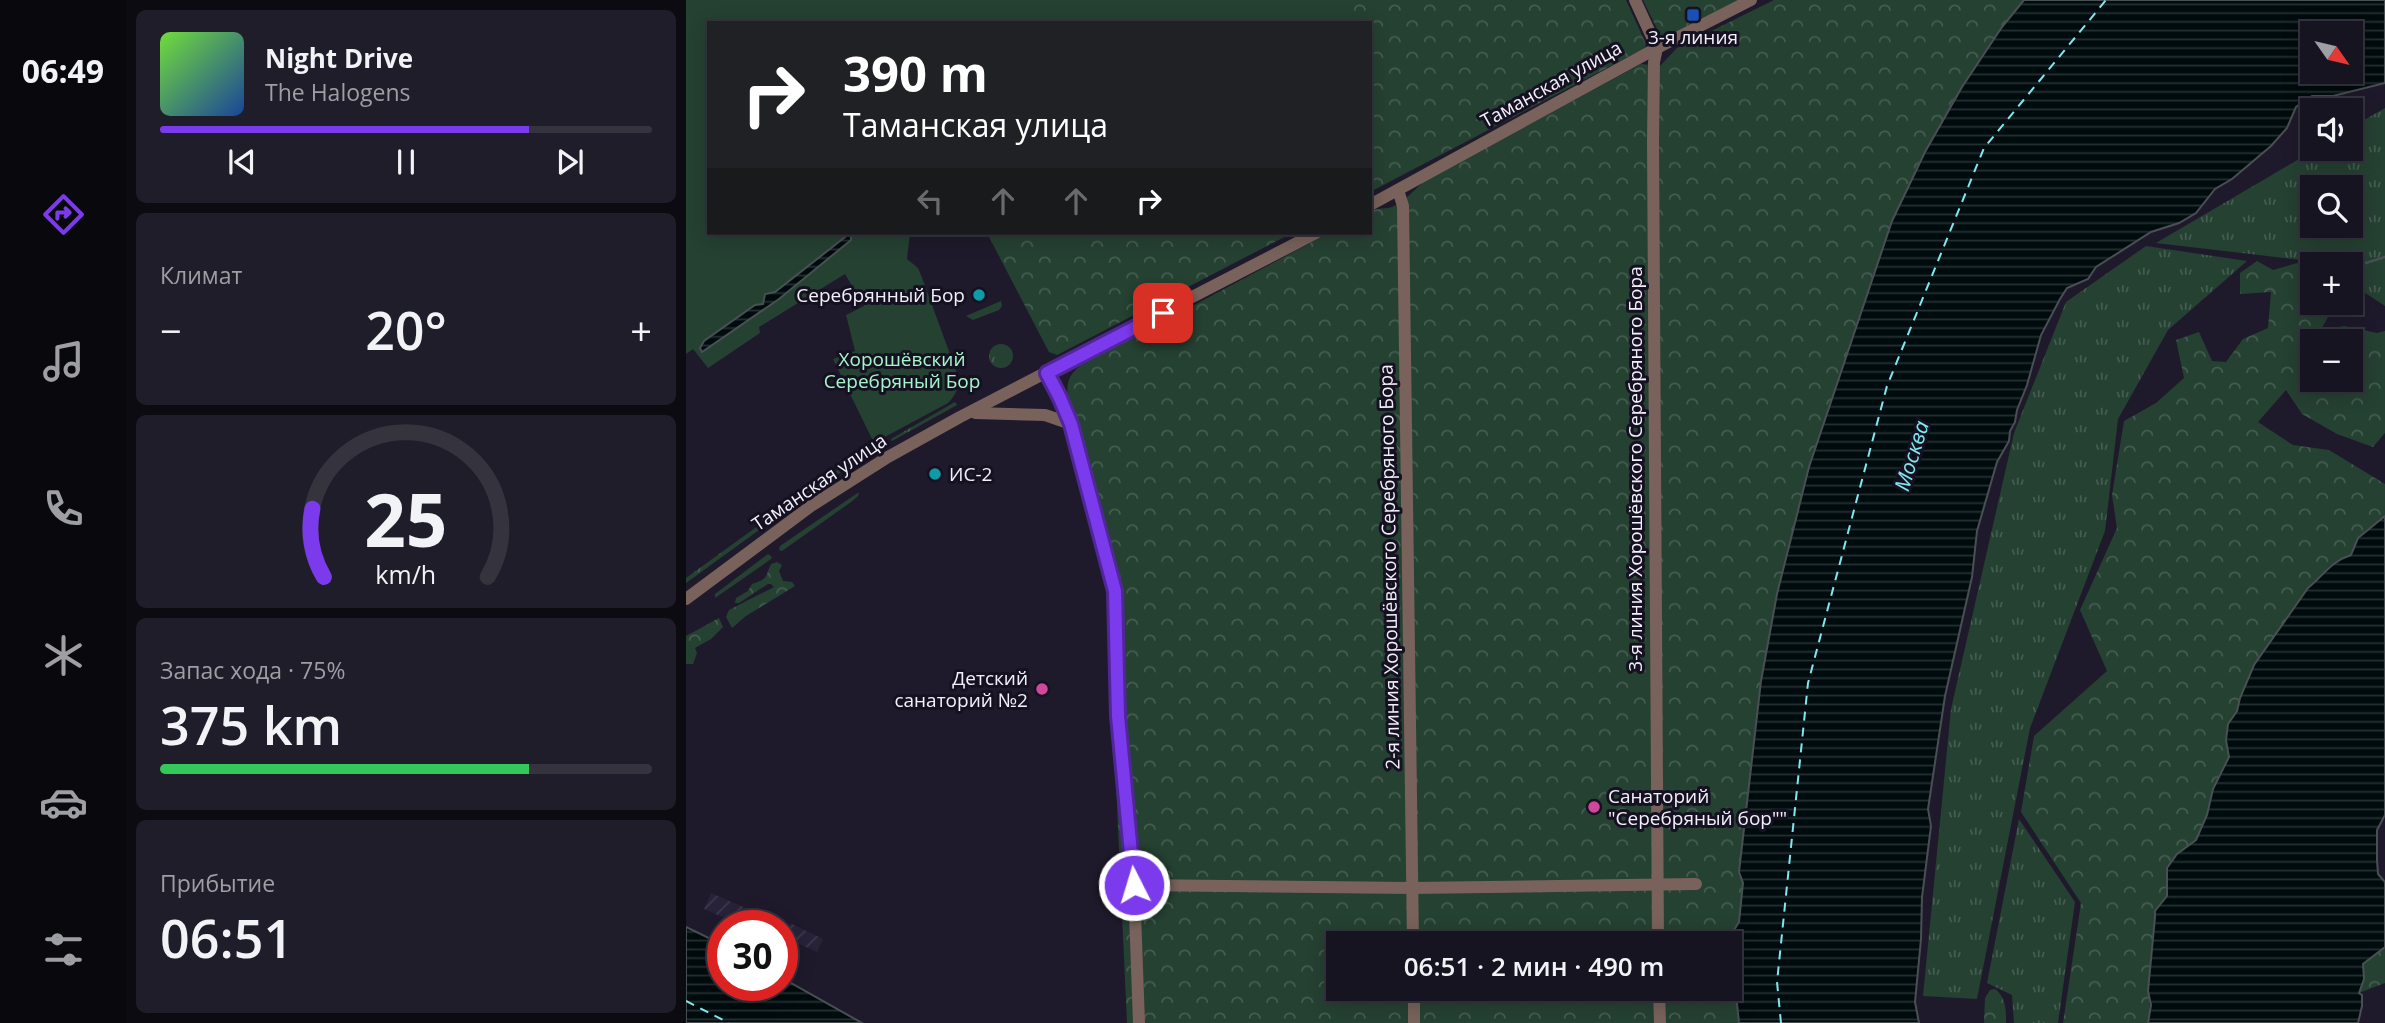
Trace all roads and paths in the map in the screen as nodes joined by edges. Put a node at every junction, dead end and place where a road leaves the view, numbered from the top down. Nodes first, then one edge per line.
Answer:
1 (1635, 0) edge
2 (1751, 0) edge
3 (1657, 48) junction
4 (1398, 190) junction
5 (1372, 204) edge
6 (1312, 235) edge
7 (1050, 379) junction
8 (995, 405) junction
9 (1036, 414) junction
10 (1071, 424) junction
11 (686, 599) edge
12 (1656, 884) junction
13 (1696, 884) dead end
14 (1134, 885) junction
15 (1412, 888) junction
16 (1413, 931) edge
17 (1658, 931) edge
18 (1414, 1001) edge
19 (1659, 1001) edge
20 (1139, 1023) edge
21 (1414, 1023) edge
22 (1660, 1023) edge

1 - 3 street
2 - 3 street, Таманская улица
3 - 4 street, Таманская улица
3 - 12 street, 3-я линия Хорошёвского Серебряного Бора
4 - 5 street, Таманская улица
4 - 15 street, 2-я линия Хорошёвского Серебряного Бора
6 - 7 street, Таманская улица
7 - 8 street, Таманская улица
7 - 9 street
7 - 10 street
8 - 9 street
8 - 11 street, Таманская улица
9 - 10 street
10 - 14 street
12 - 13 street
12 - 15 street
12 - 17 street, 3-я линия Хорошёвского Серебряного Бора
14 - 15 street
14 - 20 street
15 - 16 street, 2-я линия Хорошёвского Серебряного Бора
18 - 21 street
19 - 22 street

